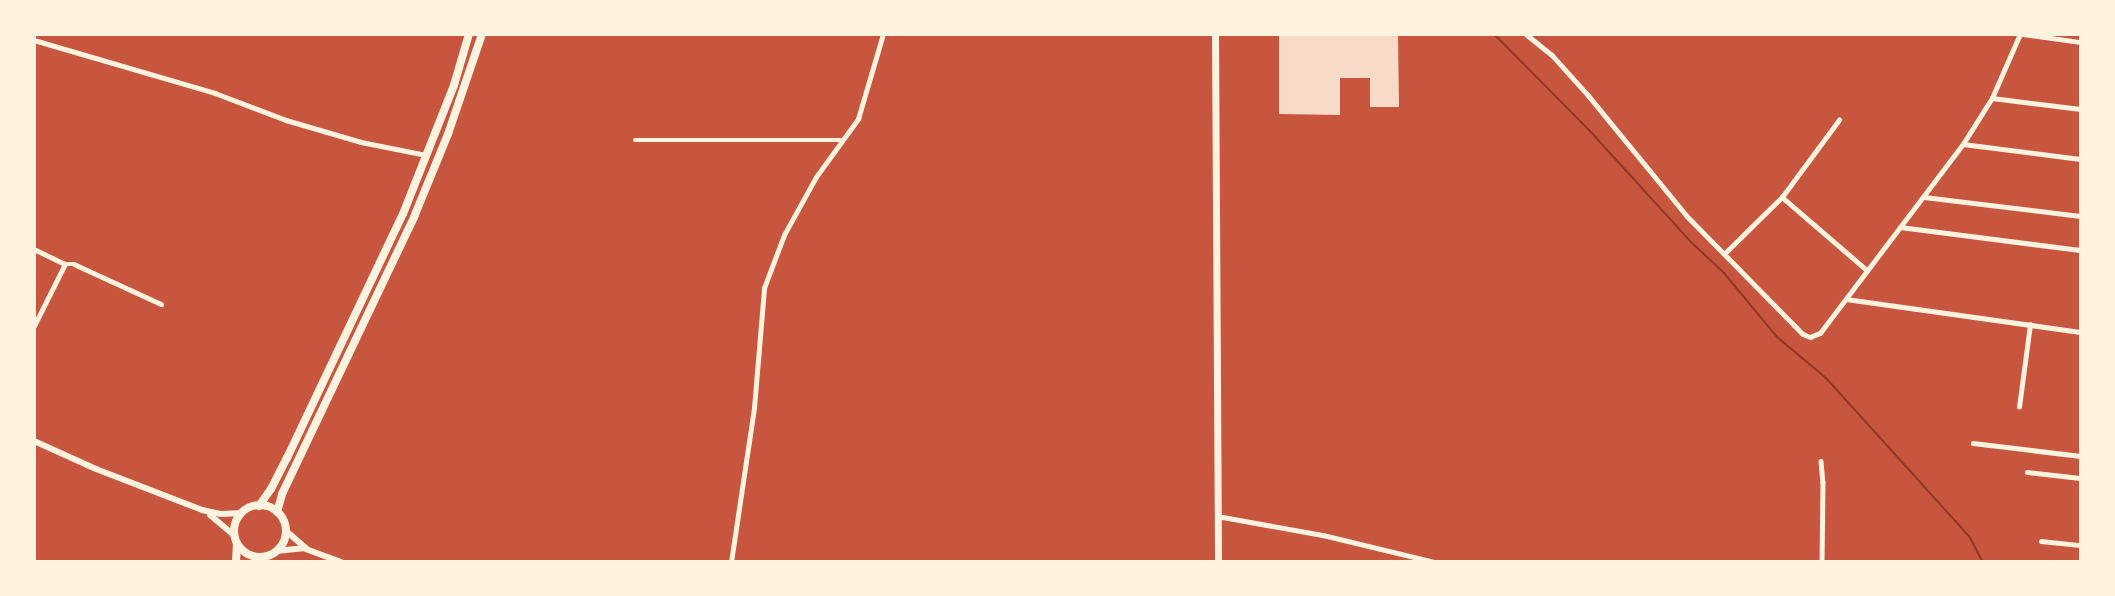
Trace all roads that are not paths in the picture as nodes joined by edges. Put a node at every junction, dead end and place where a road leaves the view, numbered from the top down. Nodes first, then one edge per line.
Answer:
1 (470, 34) edge
2 (482, 34) edge
3 (883, 34) edge
4 (1215, 34) edge
5 (1526, 34) edge
6 (2021, 34) edge
7 (34, 40) edge
8 (2080, 42) edge
9 (1992, 98) junction
10 (2080, 109) edge
11 (1839, 120) dead end
12 (635, 140) dead end
13 (843, 140) junction
14 (1963, 144) junction
15 (426, 156) junction
16 (2080, 159) edge
17 (1782, 197) junction
18 (1924, 197) junction
19 (2080, 216) edge
20 (1900, 228) junction
21 (34, 249) edge
22 (2080, 250) edge
23 (1725, 253) junction
24 (65, 264) junction
25 (1867, 270) junction
26 (1845, 298) junction
27 (161, 304) dead end
28 (2030, 325) junction
29 (34, 326) edge
30 (2080, 332) edge
31 (2019, 407) dead end
32 (34, 441) edge
33 (1973, 443) dead end
34 (2080, 456) edge
35 (1821, 461) dead end
36 (2027, 472) dead end
37 (2080, 478) edge
38 (259, 506) junction
39 (202, 510) junction
40 (277, 512) junction
41 (242, 513) junction
42 (1217, 516) junction
43 (285, 530) junction
44 (234, 535) junction
45 (2041, 541) dead end
46 (237, 544) junction
47 (2080, 545) edge
48 (309, 549) junction
49 (276, 551) junction
50 (260, 559) edge
51 (236, 561) edge
52 (341, 561) edge
53 (731, 561) edge
54 (1218, 561) edge
55 (1435, 561) edge
56 (1822, 561) edge

1 - 15 highway
2 - 40 highway
3 - 13 street
4 - 42 main road
5 - 23 street
6 - 8 street
6 - 9 street
7 - 15 street
9 - 10 street
9 - 14 street
11 - 17 street
12 - 13 street
13 - 53 street
14 - 16 street
14 - 18 street
15 - 38 highway
17 - 23 street
17 - 25 street
18 - 19 street
18 - 20 street
20 - 22 street
20 - 25 street
21 - 24 street
23 - 26 street
24 - 27 street
24 - 29 street
25 - 26 street
26 - 28 street
28 - 30 street
28 - 31 street
32 - 39 main road
33 - 34 street
35 - 56 street
36 - 37 street
38 - 40 highway
38 - 41 highway
39 - 41 main road
39 - 44 main road
40 - 43 highway
41 - 44 highway
42 - 54 main road
42 - 55 street
43 - 48 main road
43 - 49 highway
44 - 46 highway
45 - 47 street
46 - 50 highway
46 - 51 highway
48 - 49 main road
48 - 52 main road
49 - 50 highway

